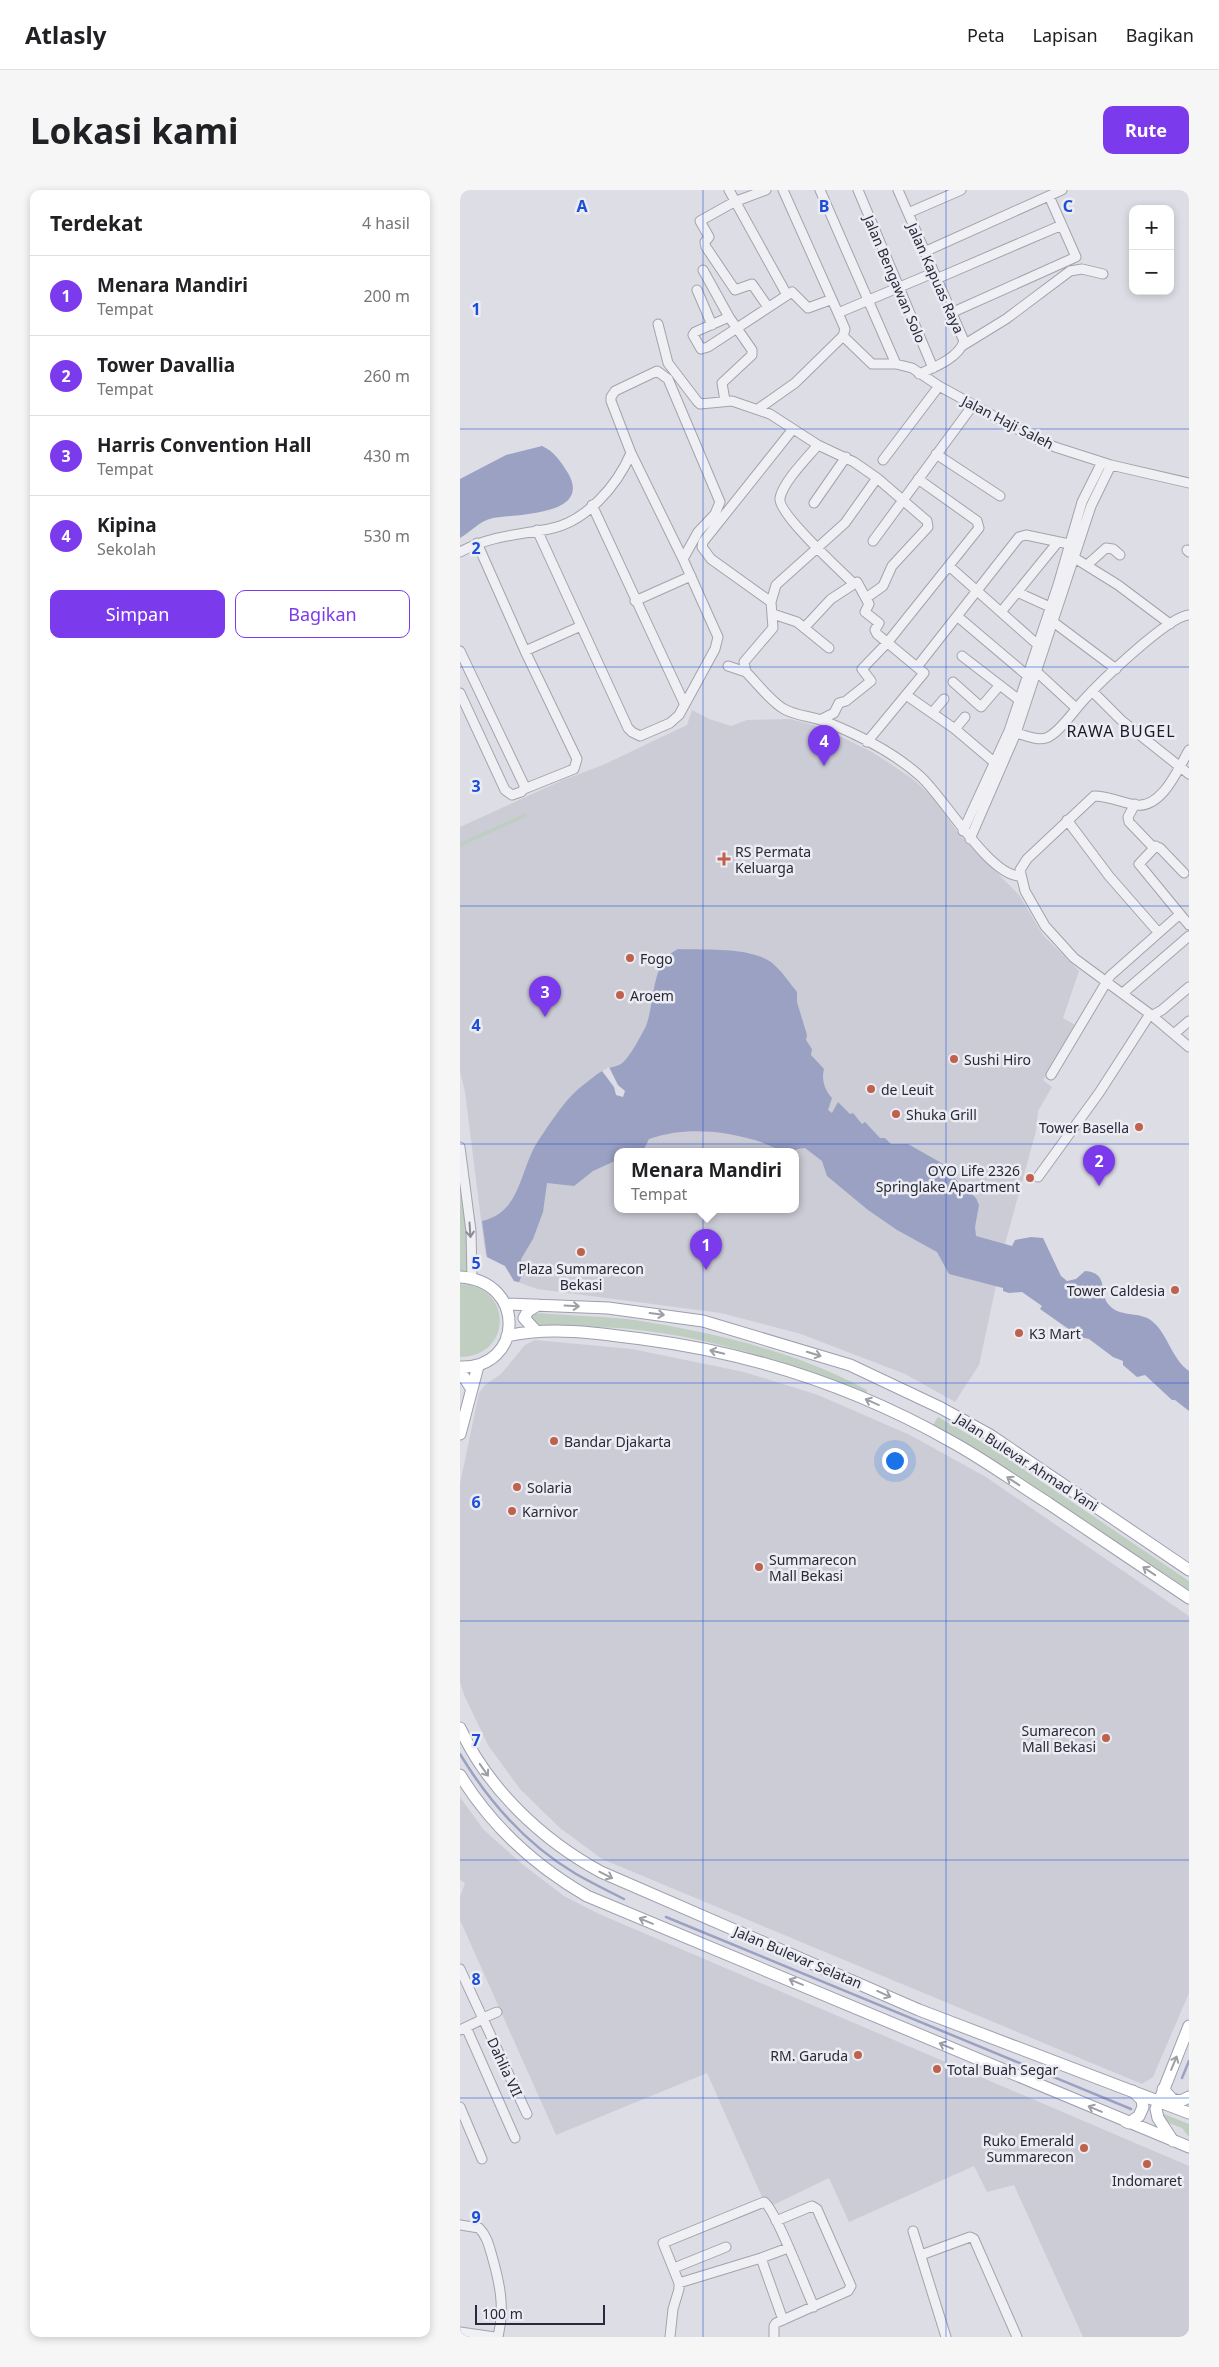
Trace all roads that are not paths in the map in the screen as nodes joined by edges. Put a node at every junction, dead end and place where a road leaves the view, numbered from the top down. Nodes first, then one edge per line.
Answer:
1 (729, 190) edge
2 (766, 190) edge
3 (783, 190) edge
4 (820, 190) edge
5 (858, 190) edge
6 (898, 190) edge
7 (961, 190) edge
8 (1062, 190) edge
9 (1049, 196) junction
10 (734, 202) junction
11 (908, 213) junction
12 (1062, 226) junction
13 (924, 252) junction
14 (703, 270) dead end
15 (1103, 274) dead end
16 (934, 276) junction
17 (899, 288) junction
18 (697, 290) dead end
19 (787, 295) junction
20 (830, 300) junction
21 (868, 302) junction
22 (768, 307) junction
23 (838, 313) junction
24 (951, 313) junction
25 (729, 317) junction
26 (658, 324) dead end
27 (712, 325) junction
28 (737, 328) junction
29 (842, 336) junction
30 (962, 346) junction
31 (896, 364) junction
32 (933, 368) junction
33 (918, 374) junction
34 (939, 386) junction
35 (725, 401) junction
36 (973, 405) junction
37 (758, 409) junction
38 (793, 429) junction
39 (818, 445) junction
40 (631, 453) junction
41 (936, 454) junction
42 (846, 457) junction
43 (883, 460) dead end
44 (1102, 462) junction
45 (1111, 465) junction
46 (877, 478) junction
47 (918, 479) junction
48 (1189, 483) edge
49 (1000, 496) dead end
50 (901, 501) junction
51 (814, 503) dead end
52 (592, 505) junction
53 (537, 530) junction
54 (873, 540) dead end
55 (1058, 542) junction
56 (477, 543) junction
57 (819, 549) junction
58 (1071, 550) junction
59 (460, 552) edge
60 (1120, 555) dead end
61 (683, 559) junction
62 (1087, 565) junction
63 (950, 566) junction
64 (691, 576) junction
65 (854, 584) junction
66 (1062, 585) junction
67 (976, 590) junction
68 (1017, 592) junction
69 (866, 598) junction
70 (635, 601) junction
71 (771, 602) junction
72 (1050, 607) junction
73 (1001, 612) junction
74 (773, 614) junction
75 (1189, 615) edge
76 (957, 616) junction
77 (1052, 622) junction
78 (1170, 624) junction
79 (581, 626) junction
80 (804, 628) junction
81 (887, 643) junction
82 (1038, 645) junction
83 (829, 648) dead end
84 (460, 651) edge
85 (525, 651) junction
86 (962, 656) dead end
87 (728, 666) dead end
88 (917, 667) junction
89 (1116, 669) junction
90 (746, 672) junction
91 (1038, 672) junction
92 (1028, 676) junction
93 (954, 682) dead end
94 (999, 686) junction
95 (1092, 692) junction
96 (460, 693) edge
97 (906, 695) junction
98 (944, 699) dead end
99 (684, 703) junction
100 (1023, 703) junction
101 (1076, 708) junction
102 (932, 713) junction
103 (965, 717) dead end
104 (820, 720) junction
105 (955, 729) junction
106 (1016, 733) junction
107 (867, 742) junction
108 (1189, 750) edge
109 (995, 763) junction
110 (1179, 766) junction
111 (1189, 774) edge
112 (524, 789) junction
113 (1135, 804) junction
114 (1067, 820) junction
115 (963, 831) junction
116 (970, 839) junction
117 (1156, 846) junction
118 (1184, 873) dead end
119 (1020, 876) junction
120 (1180, 914) junction
121 (1189, 925) edge
122 (1158, 932) junction
123 (1189, 936) edge
124 (1106, 983) junction
125 (1189, 987) edge
126 (1123, 993) junction
127 (1152, 1014) junction
128 (1189, 1021) edge
129 (1175, 1033) junction
130 (1189, 1046) edge
131 (1051, 1075) dead end
132 (460, 1147) edge
133 (1038, 1177) dead end
134 (466, 1277) edge
135 (505, 1304) junction
136 (538, 1305) junction
137 (536, 1331) junction
138 (507, 1336) junction
139 (478, 1366) junction
140 (460, 1367) edge
141 (460, 1376) edge
142 (471, 1388) junction
143 (460, 1434) edge
144 (1189, 1570) edge
145 (1189, 1598) edge
146 (460, 1728) edge
147 (460, 1775) edge
148 (460, 1969) edge
149 (497, 2012) dead end
150 (483, 2019) junction
151 (1189, 2026) edge
152 (463, 2028) edge
153 (1163, 2089) junction
154 (1132, 2090) junction
155 (1189, 2098) edge
156 (1158, 2100) junction
157 (460, 2107) edge
158 (1187, 2112) edge
159 (528, 2114) dead end
160 (1121, 2120) junction
161 (515, 2138) dead end
162 (1173, 2141) junction
163 (1189, 2148) edge
164 (482, 2159) dead end
165 (776, 2221) junction
166 (460, 2225) edge
167 (914, 2231) dead end
168 (726, 2247) dead end
169 (788, 2248) junction
170 (921, 2255) junction
171 (761, 2258) junction
172 (674, 2268) junction
173 (679, 2283) junction
174 (814, 2307) junction
175 (783, 2320) junction
176 (460, 2332) edge
177 (497, 2337) edge
178 (670, 2337) edge
179 (774, 2337) edge
180 (946, 2337) edge
181 (1017, 2337) edge

1 - 10 street
2 - 10 street
3 - 20 street
4 - 21 street
5 - 17 street, Jalan Bengawan Solo
6 - 11 street, Jalan Kapuas Raya
7 - 11 street
8 - 9 street
9 - 12 street
9 - 13 street
10 - 19 street
10 - 22 street
11 - 13 street, Jalan Kapuas Raya
12 - 16 street
12 - 24 street
13 - 16 street, Jalan Kapuas Raya
14 - 25 street
15 - 30 street
16 - 17 street
16 - 24 street, Jalan Kapuas Raya
17 - 21 street
17 - 32 street, Jalan Bengawan Solo
18 - 27 street
19 - 20 street
19 - 22 street
20 - 23 street
21 - 23 street
21 - 31 street
22 - 28 street
23 - 29 street
24 - 30 street, Jalan Kapuas Raya
25 - 27 street
25 - 28 street
26 - 35 street
27 - 28 street
28 - 35 street
29 - 31 street, Jalan Haji Saleh
29 - 37 street
30 - 32 street, Jalan Kapuas Raya
31 - 33 street, Jalan Haji Saleh
32 - 33 street, Jalan Kapuas Raya
33 - 34 street, Jalan Haji Saleh
34 - 36 street, Jalan Haji Saleh
34 - 43 street
35 - 37 street
36 - 41 street
36 - 44 street, Jalan Haji Saleh
37 - 38 street
38 - 39 street
38 - 71 street
39 - 42 street
39 - 57 street
40 - 52 street
40 - 61 street
40 - 61 street
41 - 47 street
41 - 49 street
42 - 46 street
42 - 51 street
44 - 45 street, Jalan Haji Saleh
44 - 58 street
45 - 48 street, Jalan Haji Saleh
45 - 58 street
46 - 50 street
46 - 57 street
47 - 50 street
47 - 63 street
50 - 54 street
50 - 69 street
52 - 53 street
52 - 70 street
53 - 56 street
53 - 79 street
55 - 58 street
55 - 67 street
55 - 68 street
56 - 59 street
56 - 85 street
57 - 65 street
57 - 71 street
58 - 62 street
58 - 66 street
60 - 62 street
61 - 64 street
62 - 78 street
63 - 67 street
63 - 81 street
64 - 70 street
64 - 99 street
65 - 69 street
65 - 80 street
66 - 72 street
66 - 77 street
67 - 73 street
67 - 76 street
68 - 72 street
68 - 73 street
69 - 81 street
70 - 99 street
71 - 74 street
72 - 82 street
73 - 82 street
74 - 80 street
74 - 90 street
75 - 78 street
76 - 88 street
76 - 92 street
77 - 89 street
77 - 91 street
78 - 89 street
79 - 85 street
79 - 99 street
80 - 83 street
81 - 88 street
81 - 104 street
82 - 92 street
84 - 112 street
85 - 112 street
86 - 94 street
87 - 90 street
88 - 97 street
89 - 95 street
90 - 104 street
91 - 100 street
91 - 101 street
92 - 100 street
93 - 94 street
94 - 100 street
95 - 101 street
95 - 110 street
96 - 112 street
97 - 102 street
97 - 107 street
98 - 102 street
100 - 106 street
100 - 109 street
101 - 106 street
102 - 105 street
103 - 105 street
104 - 107 street
105 - 109 street
106 - 116 street
107 - 115 street
108 - 110 street
109 - 115 street
110 - 111 street
110 - 113 street
113 - 114 street
113 - 117 street
114 - 119 street
114 - 122 street
115 - 116 street
116 - 119 street
117 - 118 street
117 - 120 street
119 - 124 street
120 - 121 street
120 - 122 street
122 - 124 street
123 - 126 street
124 - 126 street
124 - 131 street
125 - 127 street
126 - 127 street
127 - 129 street
127 - 133 street
128 - 129 street
129 - 130 street
132 -> 134 street
134 - 135 main road
135 - 136 main road, Jalan Bulevar Ahmad Yani
135 - 138 main road
136 - 137 main road
136 -> 144 main road, Jalan Bulevar Ahmad Yani
137 - 138 main road, Jalan Bulevar Ahmad Yani
145 -> 137 main road, Jalan Bulevar Ahmad Yani
138 - 139 main road
139 - 140 main road
139 - 142 main road
141 - 142 main road
142 - 143 main road
146 -> 154 main road, Jalan Bulevar Selatan
160 -> 147 main road, Jalan Bulevar Selatan
148 - 150 street, Dahlia VII
149 - 150 street
150 - 152 street
150 - 159 street, Dahlia VII
153 -> 151 main road
152 - 161 street
153 - 155 main road
153 - 156 main road
154 - 156 main road, Jalan Bulevar Selatan
154 - 160 main road
155 - 158 main road
156 - 158 main road, Jalan Bulevar Selatan
156 - 162 main road
157 - 164 street
160 - 162 main road, Jalan Bulevar Selatan
162 - 163 main road, Jalan Bulevar Selatan
165 - 169 street
165 - 172 street
165 - 174 street
166 - 177 street
167 - 170 street
168 - 172 street
169 - 171 street
169 - 174 street
170 - 180 street
170 - 181 street
171 - 173 street
171 - 175 street
172 - 173 street
173 - 178 street
174 - 175 street
175 - 179 street
176 - 177 street

